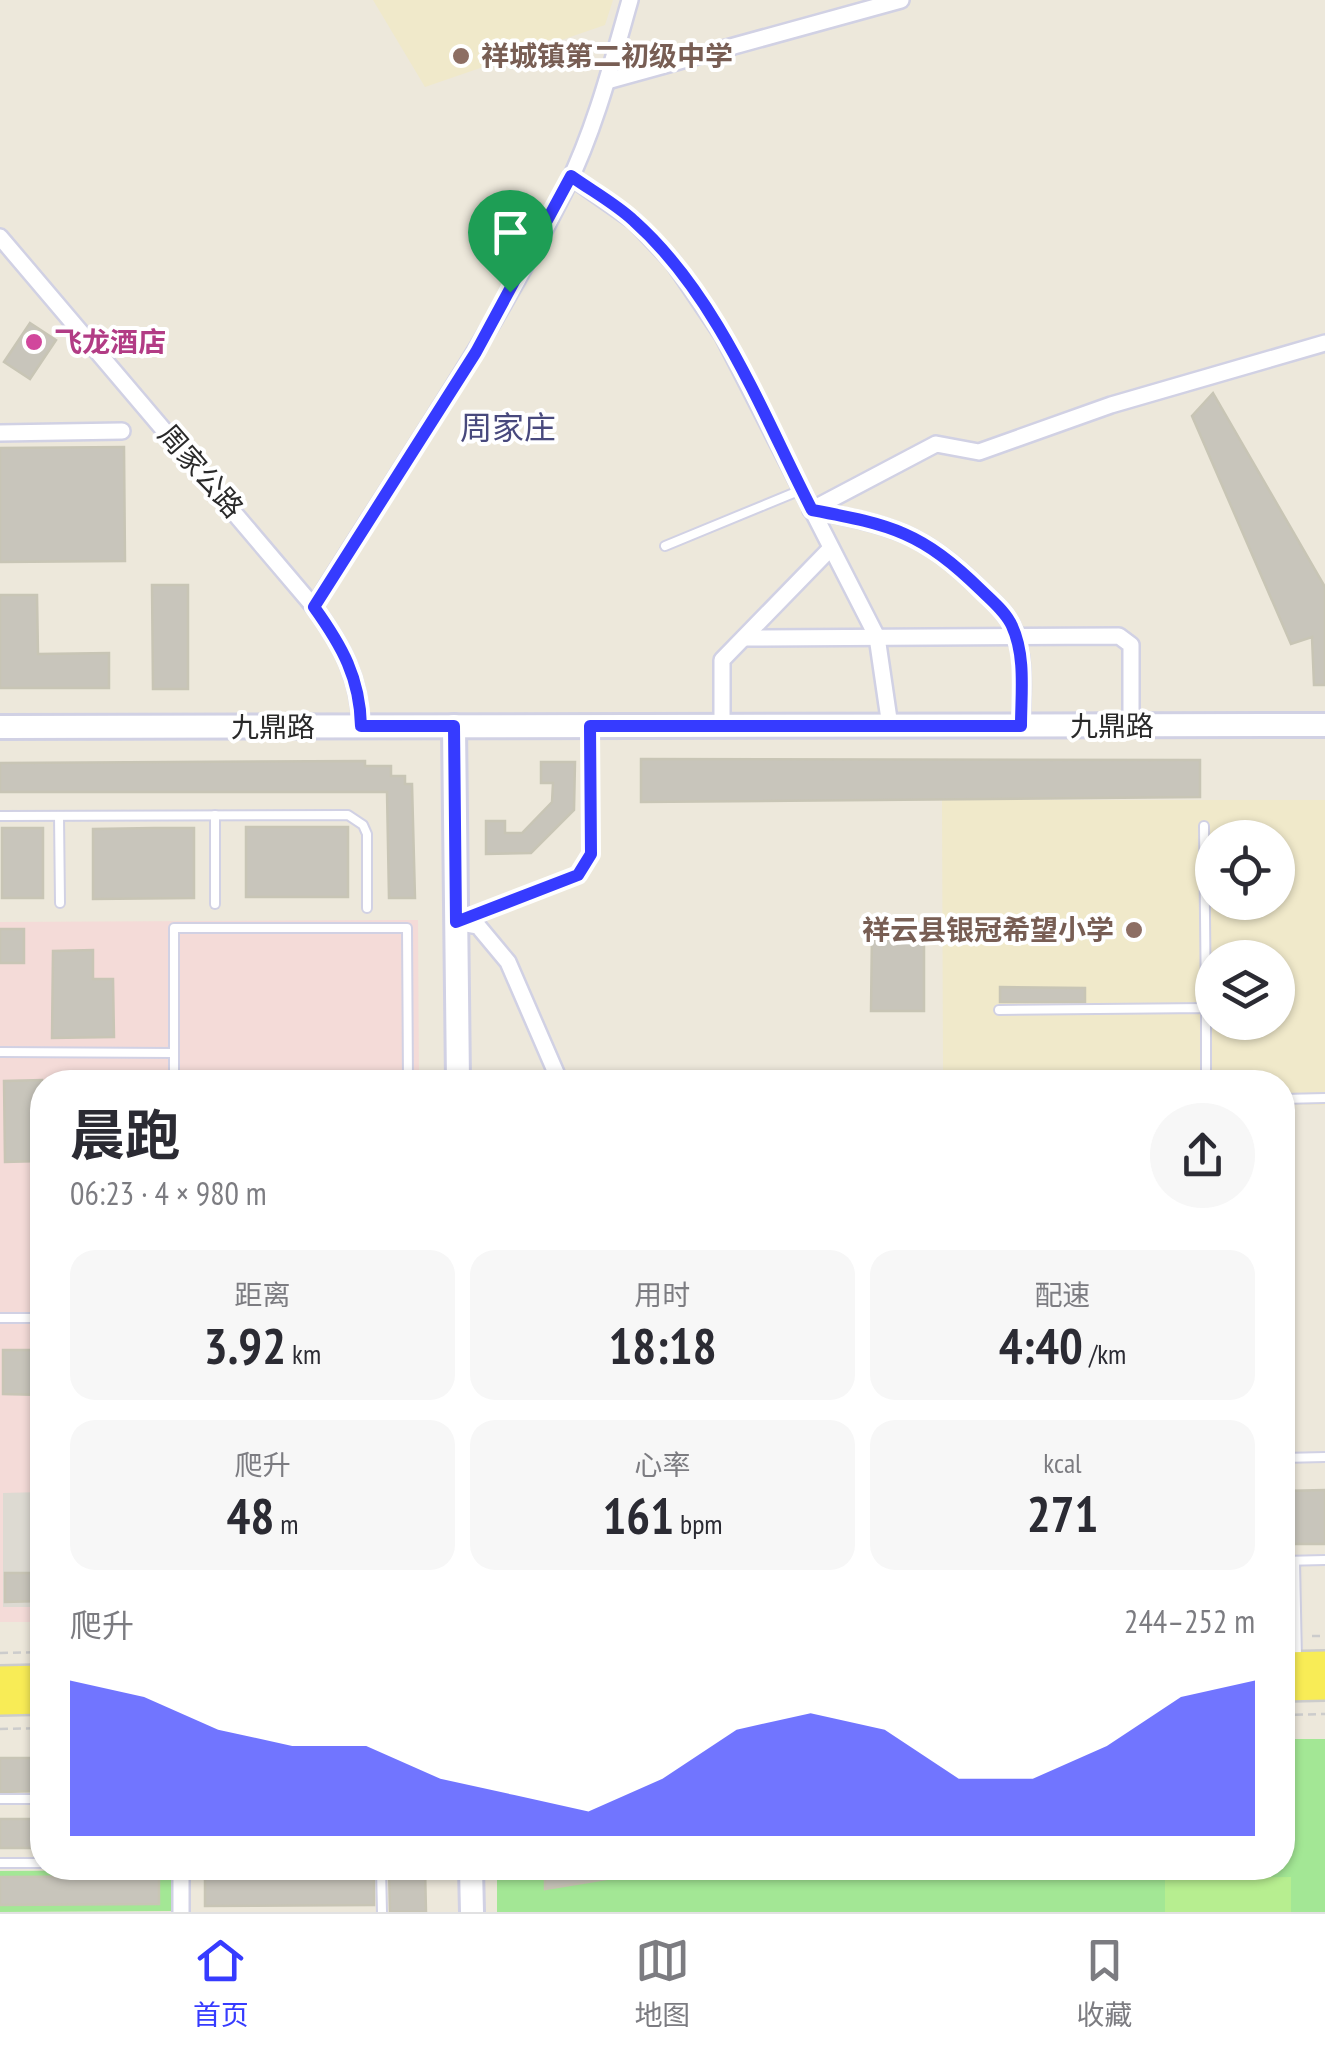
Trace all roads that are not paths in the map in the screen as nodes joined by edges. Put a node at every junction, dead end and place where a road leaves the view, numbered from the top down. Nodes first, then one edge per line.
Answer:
1 (630, 0) edge
2 (901, 0) edge
3 (608, 81) junction
4 (571, 176) junction
5 (0, 237) edge
6 (1325, 343) edge
7 (122, 431) dead end
8 (0, 433) edge
9 (801, 490) junction
10 (812, 510) junction
11 (666, 546) dead end
12 (831, 548) junction
13 (314, 607) junction
14 (877, 637) junction
15 (1015, 637) junction
16 (744, 638) junction
17 (361, 726) junction
18 (454, 726) junction
19 (590, 726) junction
20 (722, 726) junction
21 (890, 726) junction
22 (1021, 726) junction
23 (1131, 726) junction
24 (1325, 726) edge
25 (0, 727) edge
26 (0, 816) edge
27 (59, 816) junction
28 (215, 816) junction
29 (60, 903) dead end
30 (214, 904) dead end
31 (368, 908) dead end
32 (456, 922) junction
33 (1195, 1008) edge
34 (999, 1010) dead end
35 (1206, 1040) edge
36 (0, 1052) edge
37 (174, 1052) junction
38 (174, 1070) edge
39 (408, 1070) edge
40 (458, 1070) edge
41 (555, 1070) edge
42 (1206, 1070) edge
43 (1325, 1098) edge
44 (1295, 1099) edge
45 (0, 1318) edge
46 (30, 1318) edge
47 (1325, 1457) edge
48 (1295, 1458) edge
49 (1325, 1560) edge
50 (1296, 1561) joint
51 (1295, 1578) edge
52 (1325, 1664) edge
53 (1295, 1665) edge
54 (30, 1678) edge
55 (0, 1679) edge
56 (1325, 1687) edge
57 (1295, 1688) edge
58 (30, 1701) edge
59 (0, 1702) edge
60 (30, 1799) edge
61 (0, 1800) edge
62 (0, 1863) edge
63 (30, 1863) edge
64 (181, 1880) edge
65 (381, 1880) edge
66 (471, 1880) edge
67 (181, 1912) edge
68 (382, 1912) edge
69 (472, 1912) edge

1 - 3 street
2 - 3 street
3 - 4 street
4 - 9 street
4 - 13 street
5 - 13 street, 周家公路
6 - 10 street
7 - 8 street
9 - 10 street
9 - 11 lane
10 - 12 street
10 - 15 street
12 - 14 street
12 - 16 street
13 - 17 street, 周家公路
14 - 15 street
14 - 16 street
14 - 21 street
15 - 22 street
15 - 23 street
16 - 20 street
17 - 18 street, 九鼎路
17 - 25 street, 九鼎路
18 - 19 street, 九鼎路
18 - 32 street
19 - 20 street, 九鼎路
19 - 32 lane
20 - 21 street, 九鼎路
21 - 22 street, 九鼎路
22 - 23 street, 九鼎路
23 - 24 street, 九鼎路
26 - 27 lane
27 - 28 lane
27 - 29 lane
28 - 30 lane
28 - 31 lane
32 - 40 street
32 - 41 street
33 - 34 lane
35 - 42 lane
36 - 37 lane
37 - 38 lane
37 - 39 lane
43 - 44 lane
45 - 46 lane
47 - 48 lane
49 - 50 lane
50 - 51 lane
52 - 53 main road
54 - 55 main road
56 - 57 main road
58 - 59 main road
60 - 61 lane
62 - 63 lane
64 - 67 street
65 - 68 lane
66 - 69 street

